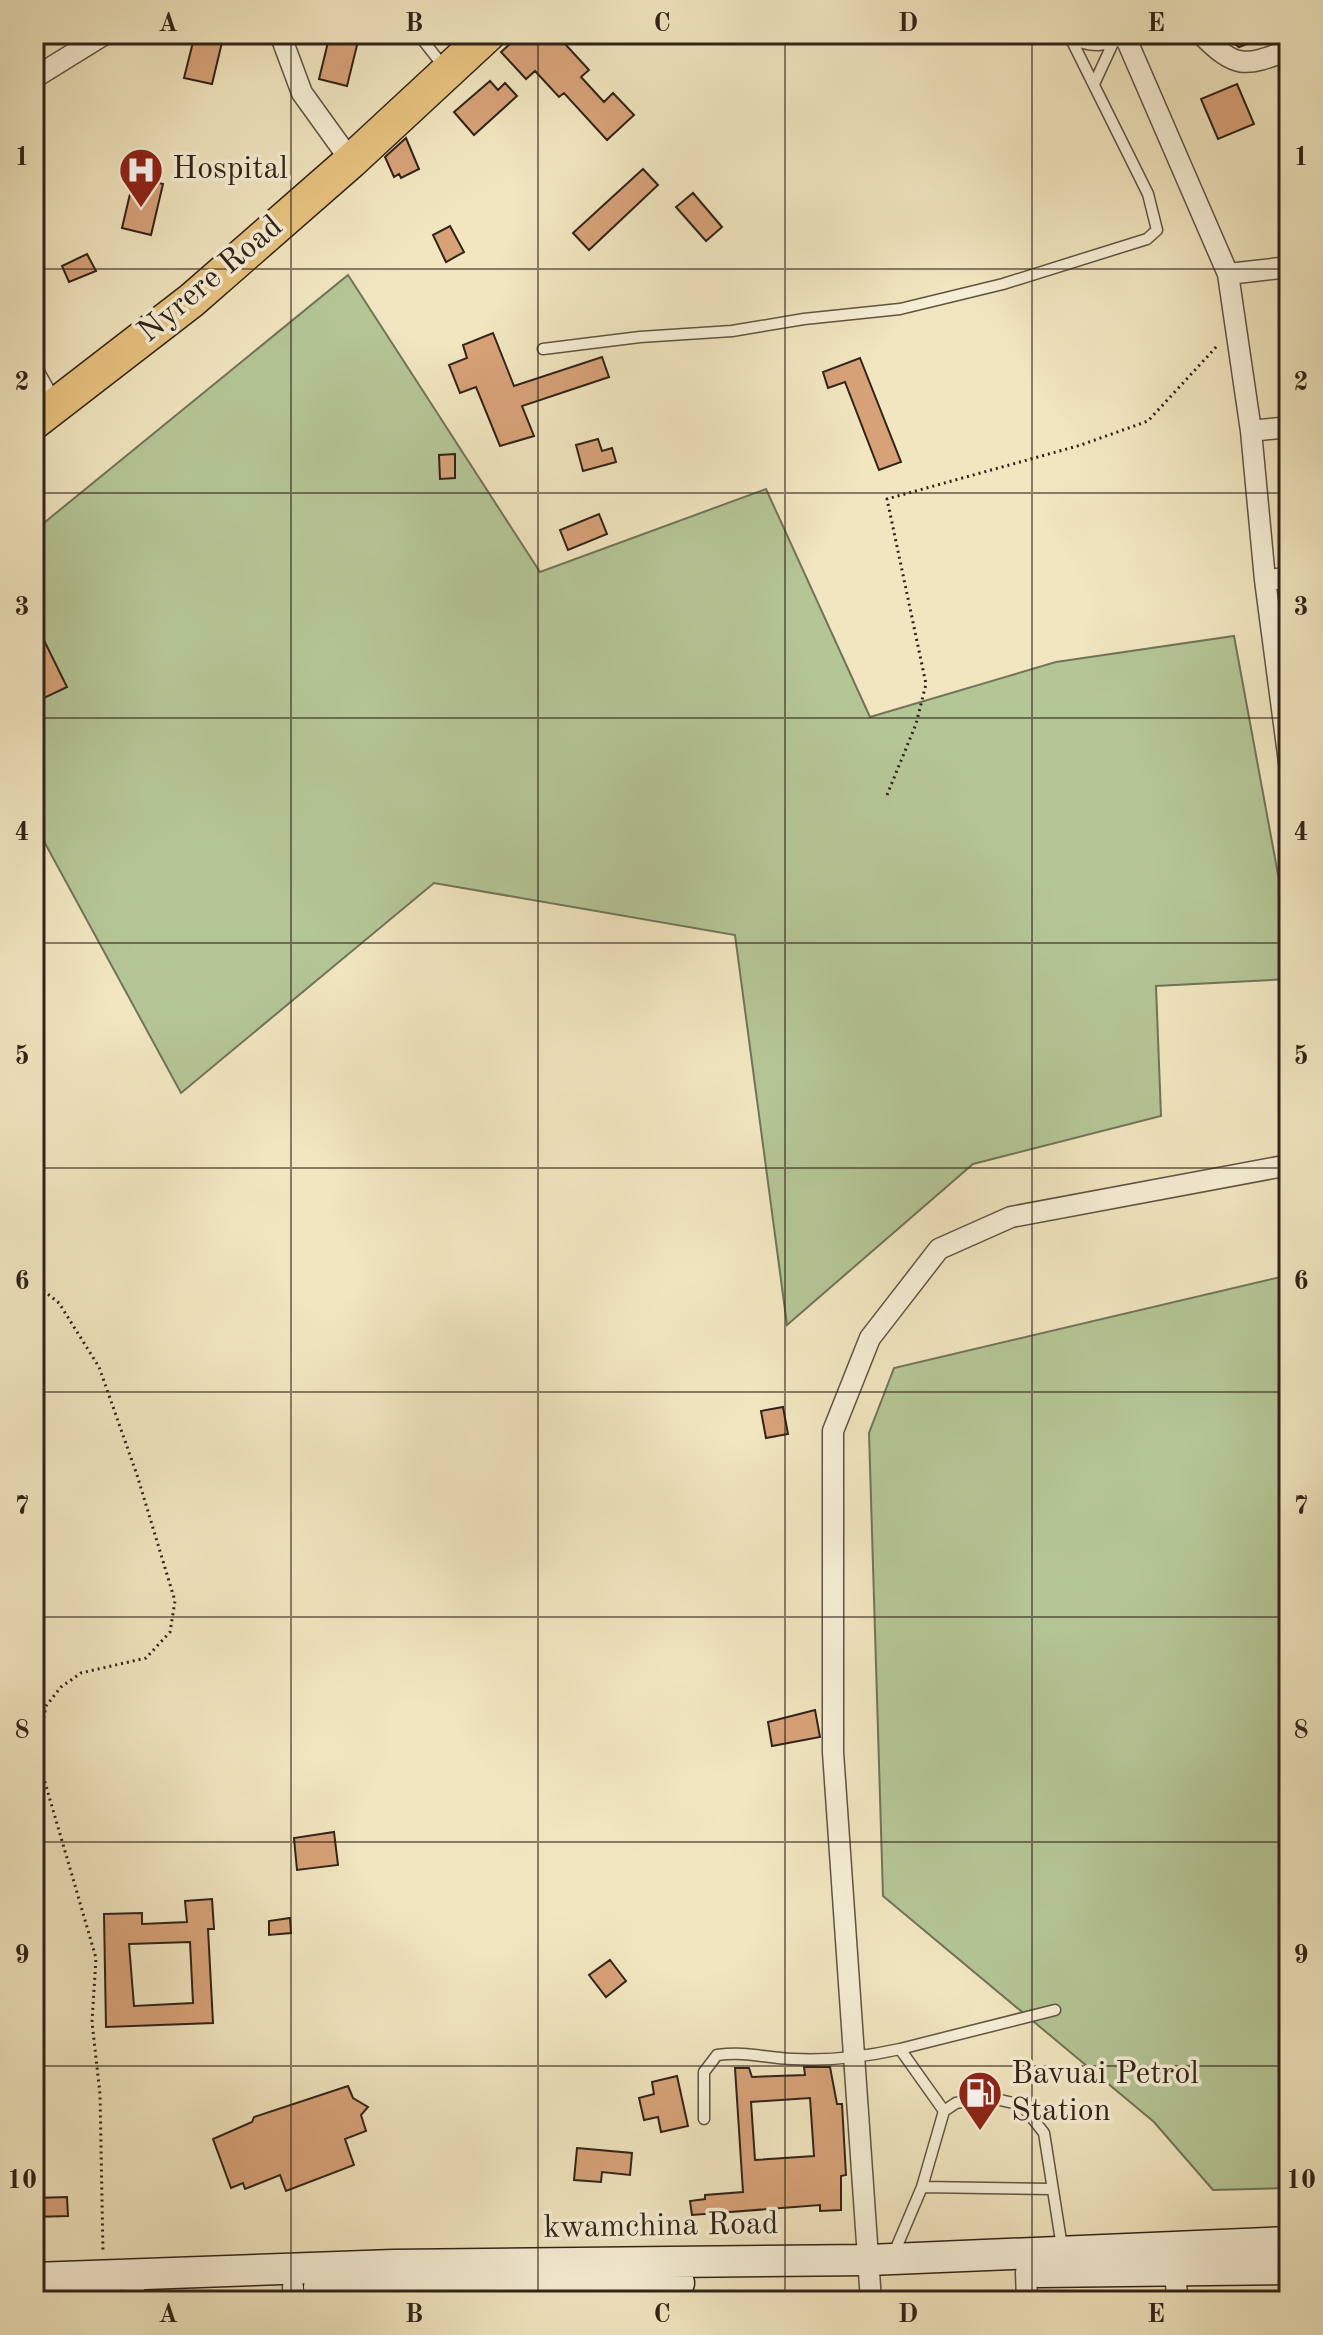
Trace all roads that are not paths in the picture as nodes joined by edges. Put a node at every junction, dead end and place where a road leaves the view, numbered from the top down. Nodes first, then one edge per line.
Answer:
1 (105, 34) edge
2 (280, 34) edge
3 (463, 34) edge
4 (488, 34) edge
5 (1201, 34) edge
6 (1069, 36) edge
7 (1124, 37) edge
8 (1289, 50) edge
9 (434, 55) edge
10 (34, 78) edge
11 (1095, 82) junction
12 (345, 154) junction
13 (1289, 267) edge
14 (1228, 274) junction
15 (543, 349) dead end
16 (37, 386) edge
17 (34, 422) edge
18 (1289, 427) edge
19 (1251, 431) junction
20 (1289, 578) edge
21 (1265, 580) junction
22 (1289, 762) edge
23 (1289, 1165) edge
24 (1055, 2010) dead end
25 (900, 2049) junction
26 (855, 2059) junction
27 (944, 2111) junction
28 (704, 2119) dead end
29 (922, 2187) junction
30 (1052, 2189) junction
31 (1289, 2242) edge
32 (1062, 2250) junction
33 (1174, 2268) junction
34 (1289, 2269) edge
35 (875, 2274) edge
36 (34, 2278) edge
37 (581, 2284) edge
38 (1026, 2286) edge
39 (134, 2289) edge
40 (293, 2294) edge
41 (446, 2294) edge
42 (34, 2296) edge
43 (1178, 2301) edge

1 - 10 street
2 - 12 street
3 - 9 main road, Nyrere Road
4 - 9 main road, Nyrere Road
5 - 8 street
6 - 7 lane
6 - 11 lane
7 - 11 lane
7 - 14 street
9 - 12 main road, Nyrere Road
11 - 15 lane
12 - 16 main road, Nyrere Road
12 - 17 main road, Nyrere Road
13 - 14 street
14 - 19 street
18 - 19 street
19 - 21 street
20 - 21 street
21 - 22 street
23 - 26 street
24 - 25 lane
25 - 26 lane
25 - 27 lane
26 - 28 lane
26 - 35 street
27 - 29 lane
27 - 30 lane
29 - 30 lane
29 - 35 lane
30 - 32 lane
31 - 32 main road, kwamchina Road
32 - 35 main road, kwamchina Road
33 - 34 main road, kwamchina Road
33 - 38 main road, kwamchina Road
33 - 43 street
35 - 37 main road, kwamchina Road
35 - 38 main road, kwamchina Road
36 - 39 main road, kwamchina Road
37 - 39 main road, kwamchina Road
37 - 41 main road, kwamchina Road
39 - 40 main road, kwamchina Road
39 - 42 main road, kwamchina Road
40 - 41 main road, kwamchina Road

